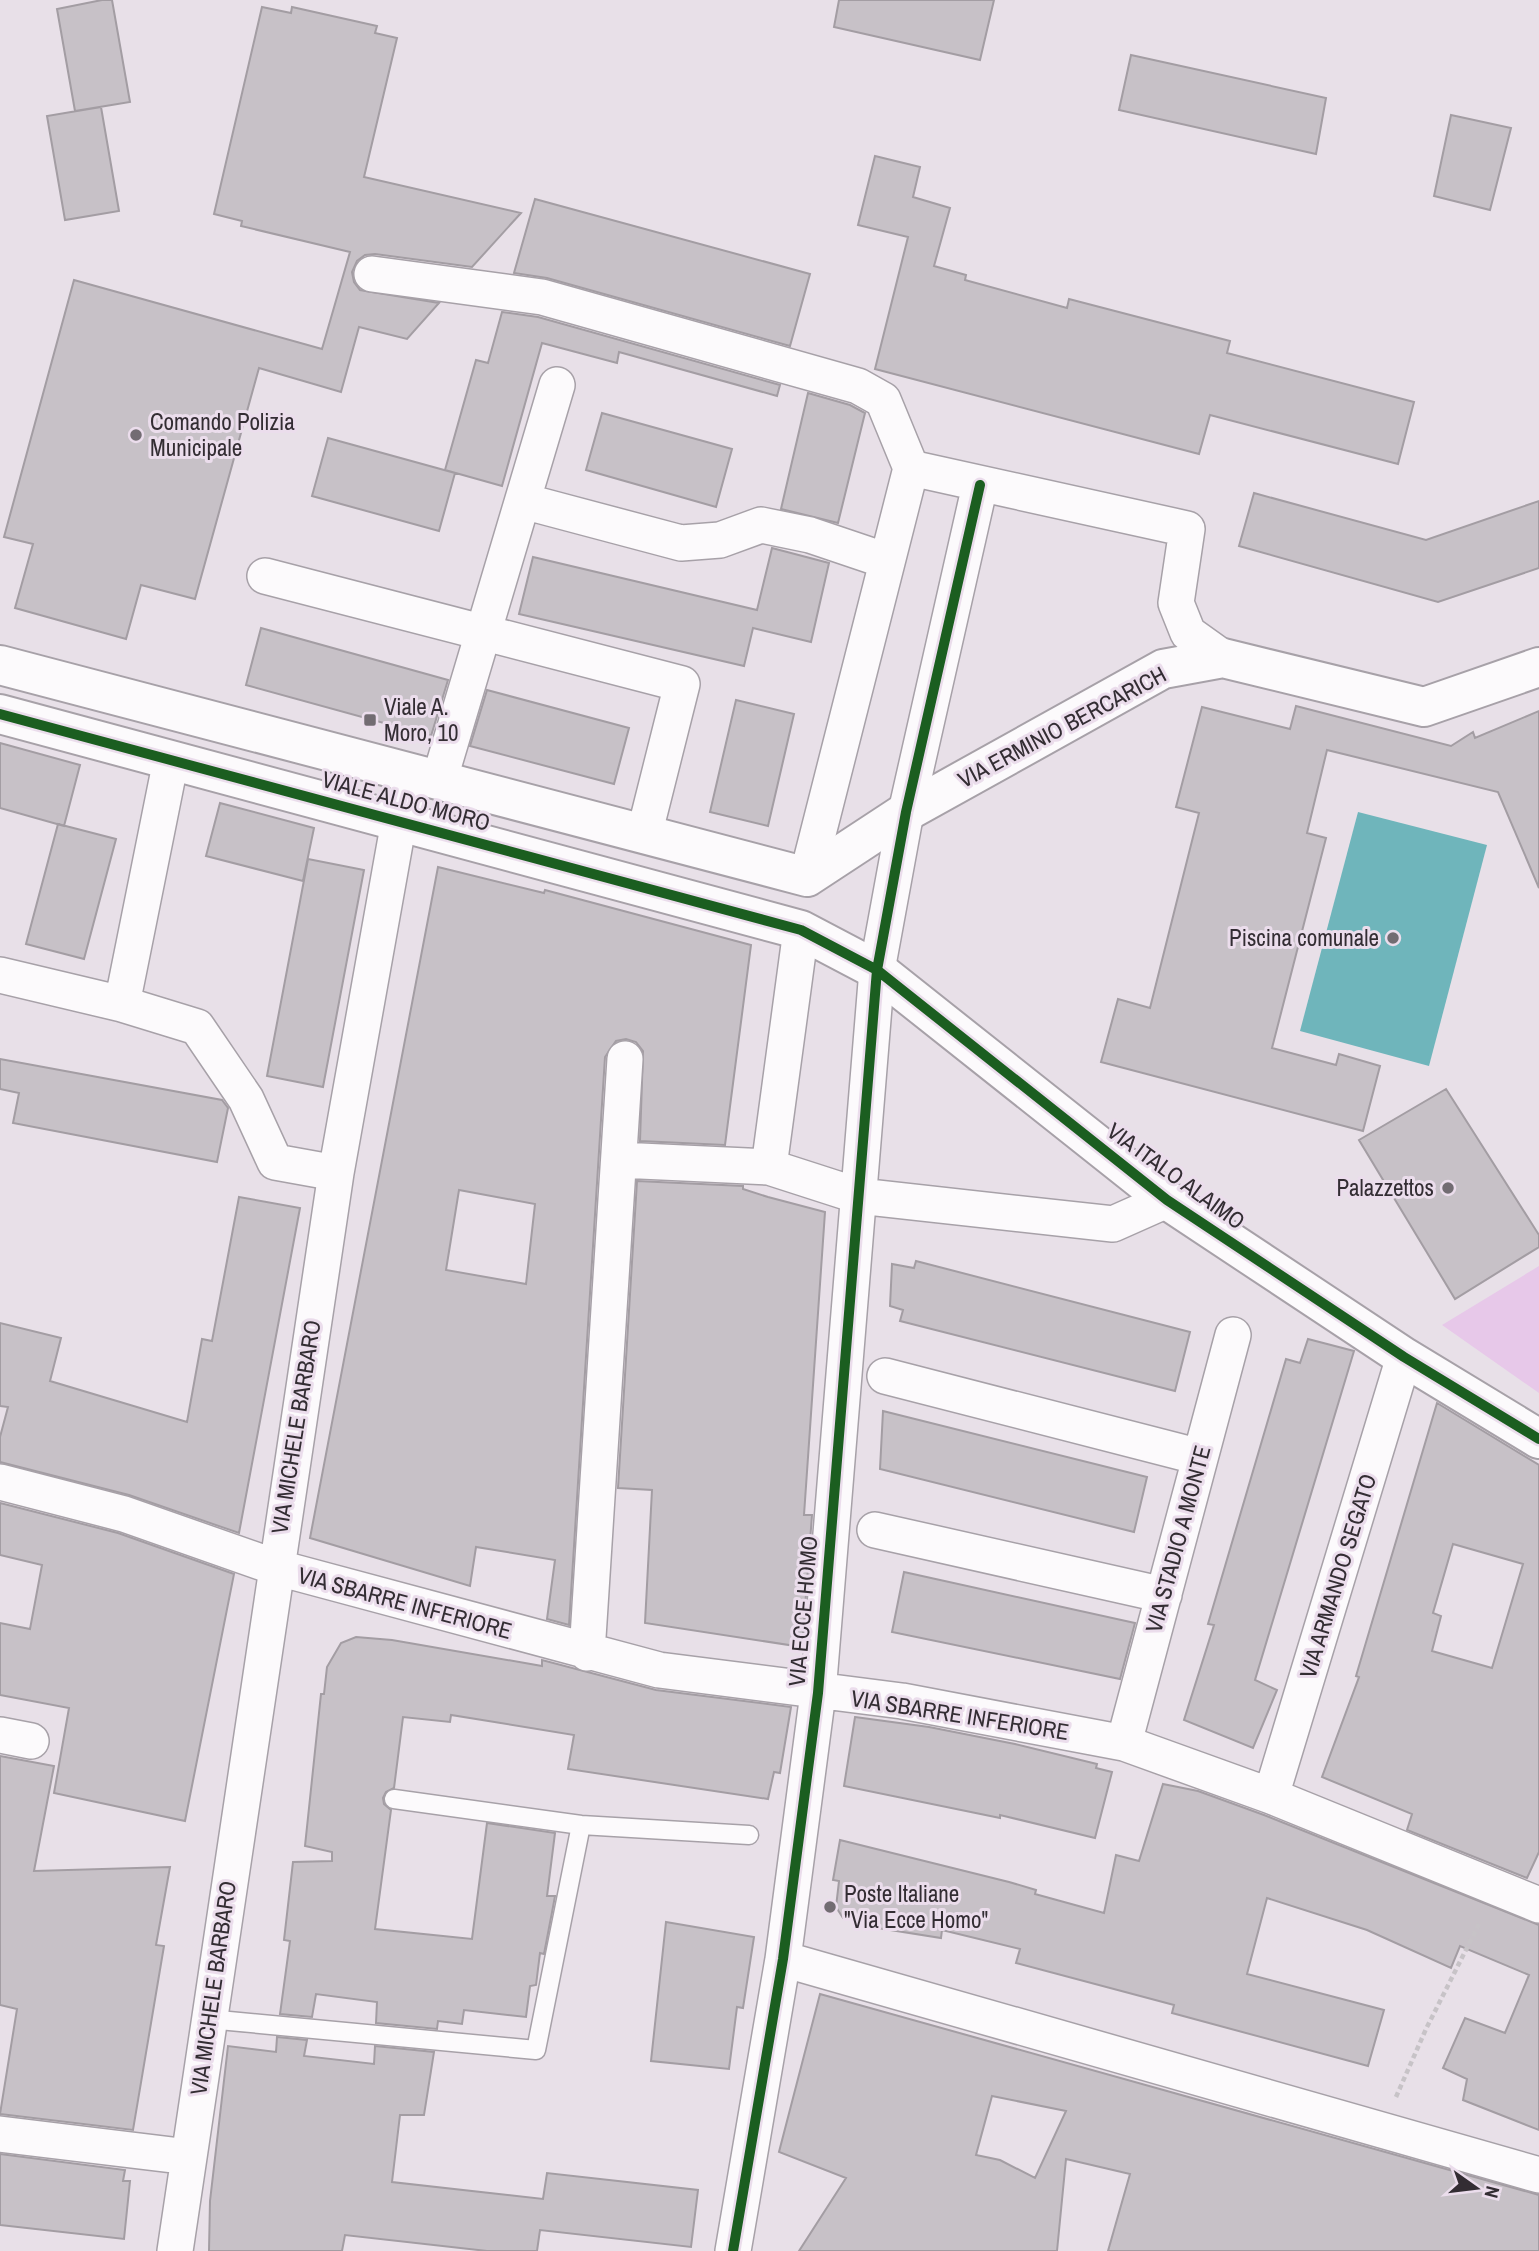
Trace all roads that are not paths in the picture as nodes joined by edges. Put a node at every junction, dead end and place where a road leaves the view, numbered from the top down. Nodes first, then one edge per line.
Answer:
1 (372, 274) dead end
2 (557, 385) dead end
3 (911, 468) junction
4 (981, 485) junction
5 (523, 501) junction
6 (887, 561) junction
7 (265, 576) dead end
8 (483, 635) junction
9 (1223, 658) junction
10 (0, 665) edge
11 (1539, 667) edge
12 (0, 714) edge
13 (171, 760) junction
14 (426, 777) junction
15 (906, 812) junction
16 (399, 821) junction
17 (644, 835) junction
18 (807, 877) junction
19 (801, 930) junction
20 (877, 970) junction
21 (0, 975) edge
22 (122, 1003) junction
23 (625, 1059) dead end
24 (619, 1160) junction
25 (769, 1167) junction
26 (336, 1173) junction
27 (859, 1196) junction
28 (1167, 1200) junction
29 (1233, 1335) dead end
30 (1404, 1357) junction
31 (885, 1376) dead end
32 (1539, 1438) edge
33 (1200, 1457) junction
34 (0, 1482) edge
35 (875, 1530) dead end
36 (275, 1567) junction
37 (1164, 1595) junction
38 (587, 1653) junction
39 (818, 1693) junction
40 (1124, 1743) junction
41 (1271, 1796) junction
42 (394, 1799) dead end
43 (581, 1825) junction
44 (749, 1835) dead end
45 (1539, 1905) edge
46 (783, 1959) junction
47 (208, 2019) junction
48 (0, 2134) edge
49 (189, 2157) junction
50 (1539, 2175) edge
51 (175, 2251) edge
52 (733, 2251) edge

1 - 3 street
2 - 5 street, VIA MICHELE BARBARO
3 - 4 street
3 - 6 street
4 - 9 street
4 - 15 street, VIA ECCE HOMO
5 - 6 street
5 - 8 street, VIA MICHELE BARBARO
6 - 18 street
7 - 8 street
8 - 14 street, VIA MICHELE BARBARO
8 - 17 street
9 - 11 street, VIA ERMINIO BERCARICH
9 - 15 street, VIA ERMINIO BERCARICH
10 - 14 street, VIALE ALDO MORO
12 - 13 street, VIALE ALDO MORO
13 - 16 street, VIALE ALDO MORO
13 - 22 street
14 - 16 street, VIA MICHELE BARBARO
14 - 17 street, VIALE ALDO MORO
15 - 18 street, VIA ERMINIO BERCARICH
15 - 20 street, VIA ECCE HOMO
16 - 19 street, VIALE ALDO MORO
16 - 26 street, VIA MICHELE BARBARO
17 - 18 street, VIALE ALDO MORO
18 - 19 street
19 - 20 street, VIA ITALO ALAIMO
19 - 25 street
20 - 27 street, VIA ECCE HOMO
20 - 28 street, VIA ITALO ALAIMO
21 - 22 street
22 - 26 street
23 - 24 street
24 - 25 street
24 - 38 street
25 - 27 street
26 - 36 street, VIA MICHELE BARBARO
27 - 28 street
27 - 39 street, VIA ECCE HOMO
28 - 30 street, VIA ITALO ALAIMO
29 - 33 street, VIA STADIO A MONTE
30 - 32 street, VIA ITALO ALAIMO
30 - 41 street, VIA ARMANDO SEGATO
31 - 33 street
33 - 37 street, VIA STADIO A MONTE
34 - 36 street, VIA SBARRE INFERIORE
35 - 37 street
36 - 38 street, VIA SBARRE INFERIORE
36 - 47 street, VIA MICHELE BARBARO
37 - 40 street, VIA STADIO A MONTE
38 - 39 street, VIA SBARRE INFERIORE
39 - 40 street, VIA SBARRE INFERIORE
39 - 46 street, VIA ECCE HOMO
40 - 41 street, VIA SBARRE INFERIORE
41 - 45 street, VIA SBARRE INFERIORE
42 - 43 lane
43 - 44 lane
43 - 47 lane
46 - 50 street
46 - 52 street, VIA ECCE HOMO
47 - 49 street, VIA MICHELE BARBARO
48 - 49 street
49 - 51 street, VIA MICHELE BARBARO

